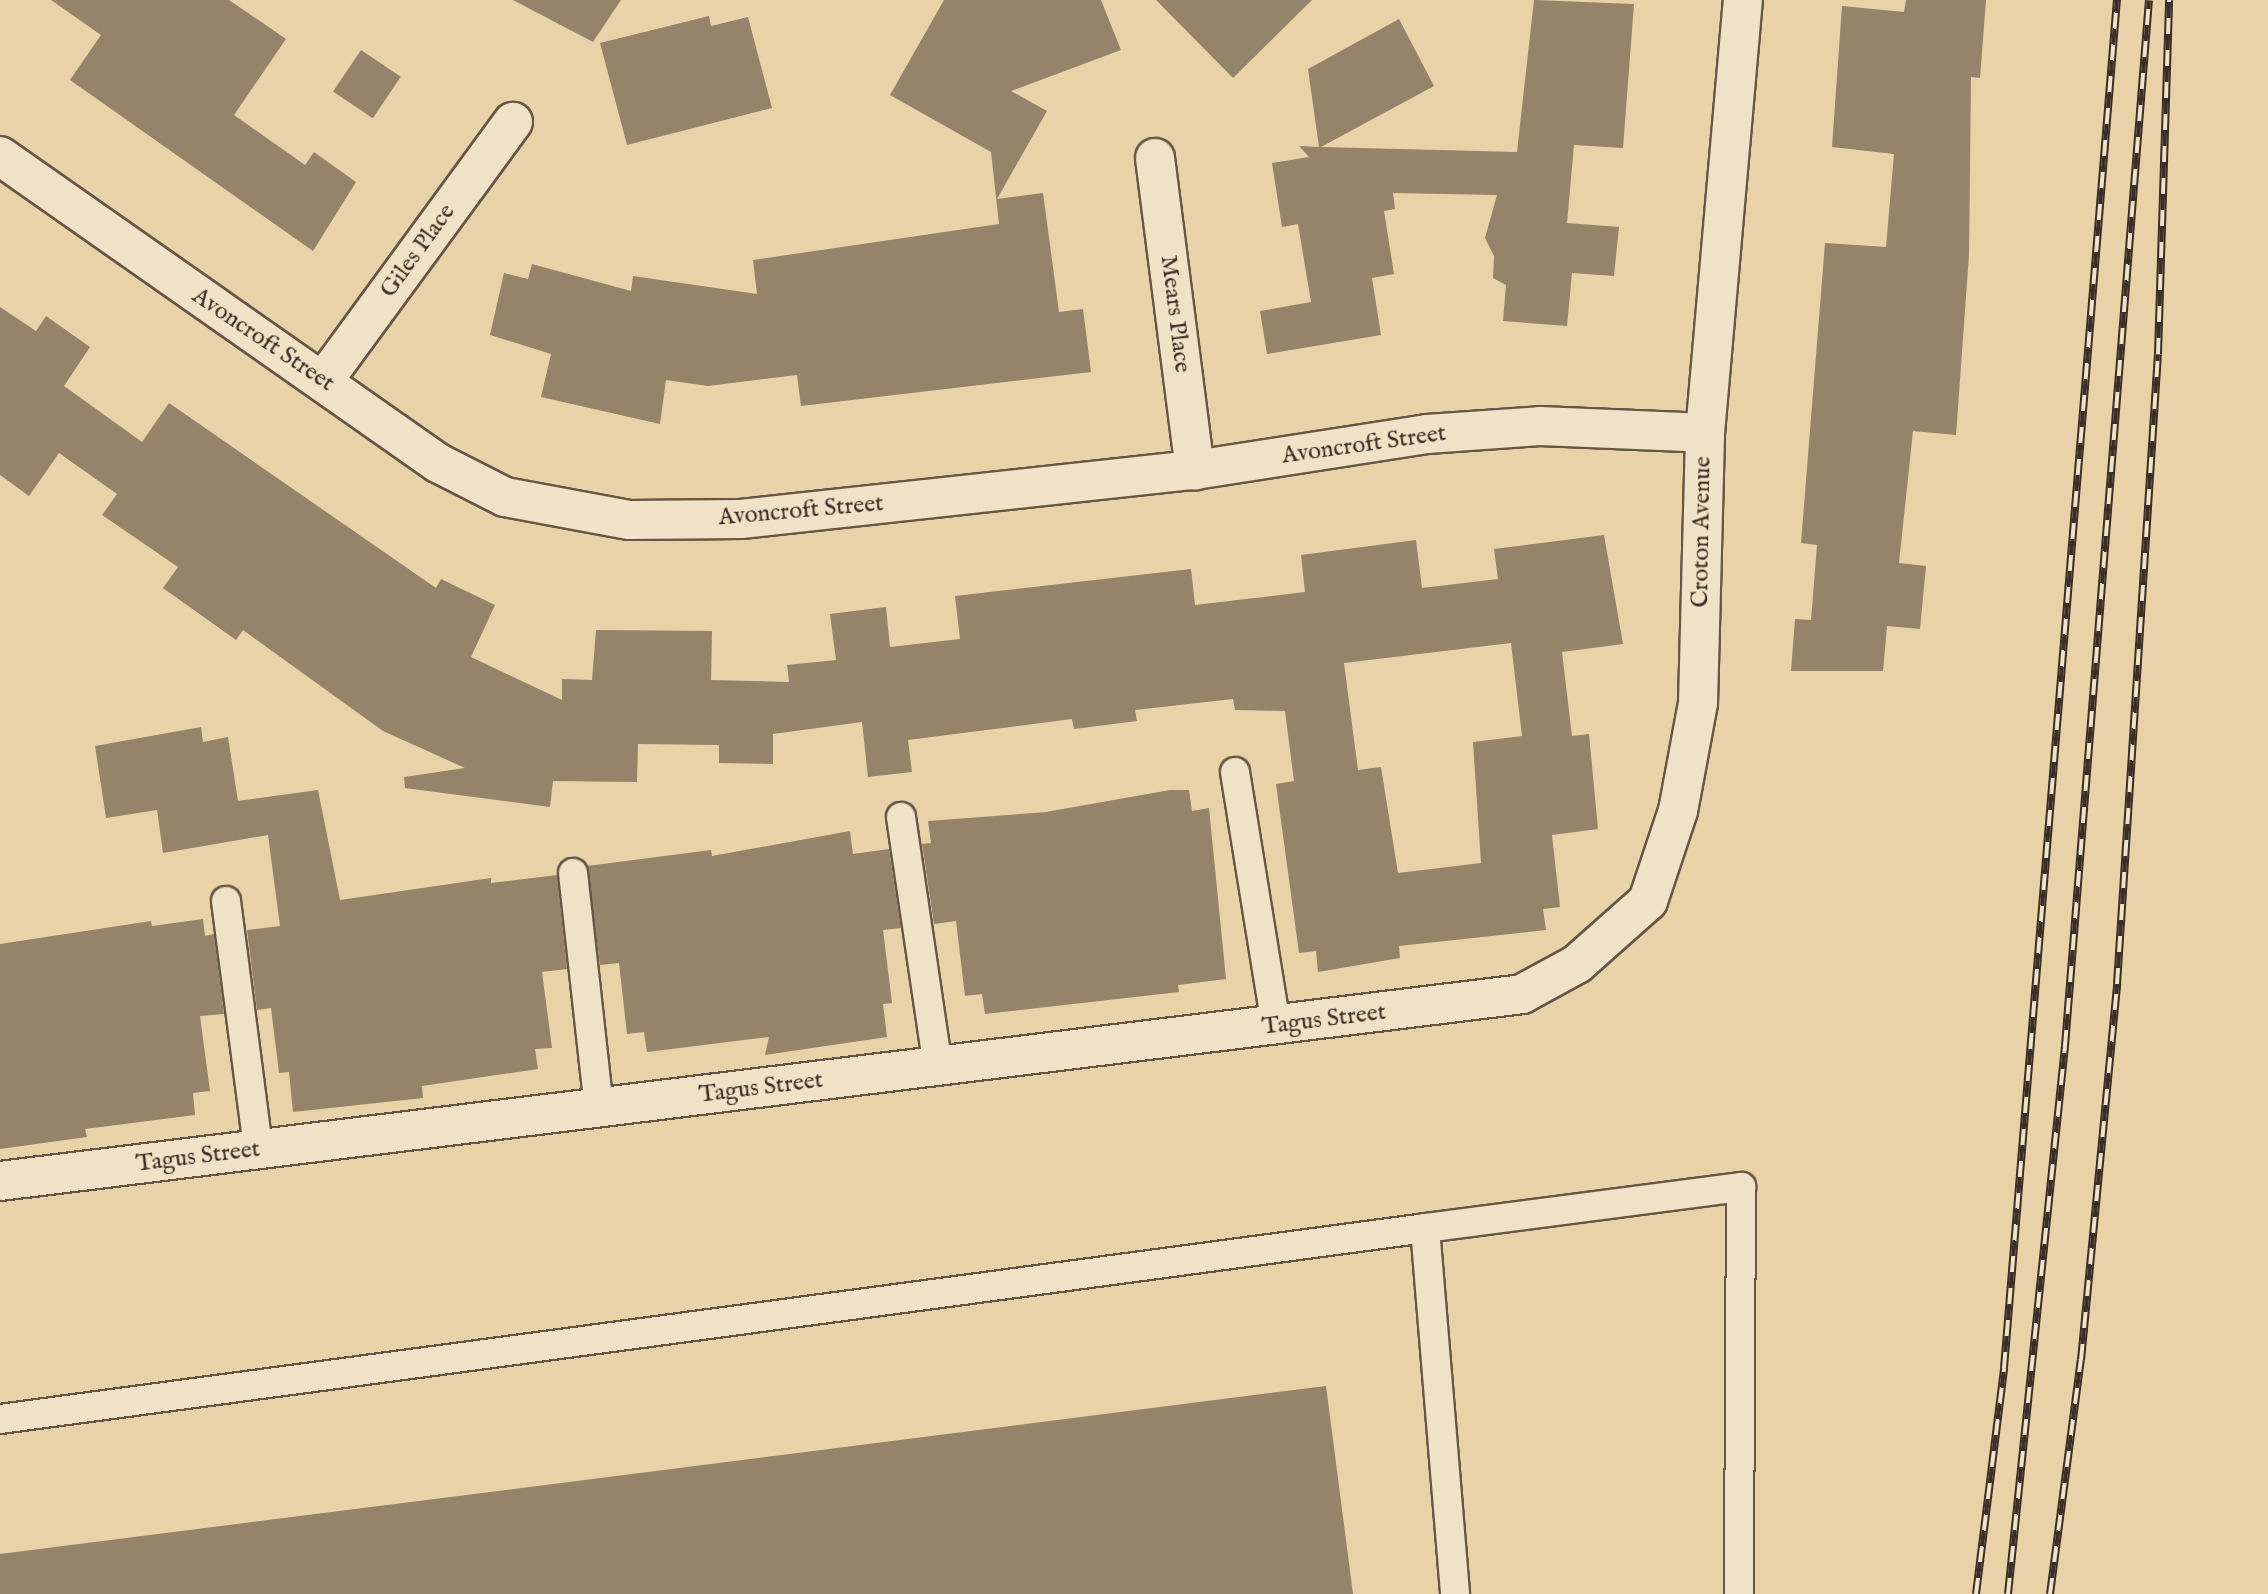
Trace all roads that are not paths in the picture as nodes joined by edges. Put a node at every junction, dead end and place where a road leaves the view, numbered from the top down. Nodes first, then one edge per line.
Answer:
1 (1743, 0) edge
2 (513, 122) dead end
3 (0, 156) edge
4 (1155, 158) dead end
5 (324, 380) junction
6 (1704, 433) junction
7 (1195, 470) junction
8 (1234, 772) dead end
9 (901, 817) dead end
10 (573, 873) dead end
11 (226, 901) dead end
12 (1522, 994) joint
13 (1276, 1026) junction
14 (938, 1067) junction
15 (599, 1108) junction
16 (258, 1149) junction
17 (0, 1181) edge
18 (1425, 1228) junction
19 (0, 1419) edge
20 (1455, 1594) edge
21 (1739, 1594) edge

1 - 6 street, Croton Avenue
2 - 5 street, Giles Place
3 - 5 street, Avoncroft Street
4 - 7 street, Mears Place
5 - 7 street, Avoncroft Street
6 - 7 street, Avoncroft Street
6 - 12 street, Croton Avenue
8 - 13 lane
9 - 14 lane
10 - 15 lane
11 - 16 lane
12 - 13 street, Tagus Street
13 - 14 street, Tagus Street
14 - 15 street, Tagus Street
15 - 16 street, Tagus Street
16 - 17 street, Tagus Street
18 - 19 lane
18 - 20 lane
18 - 21 lane

